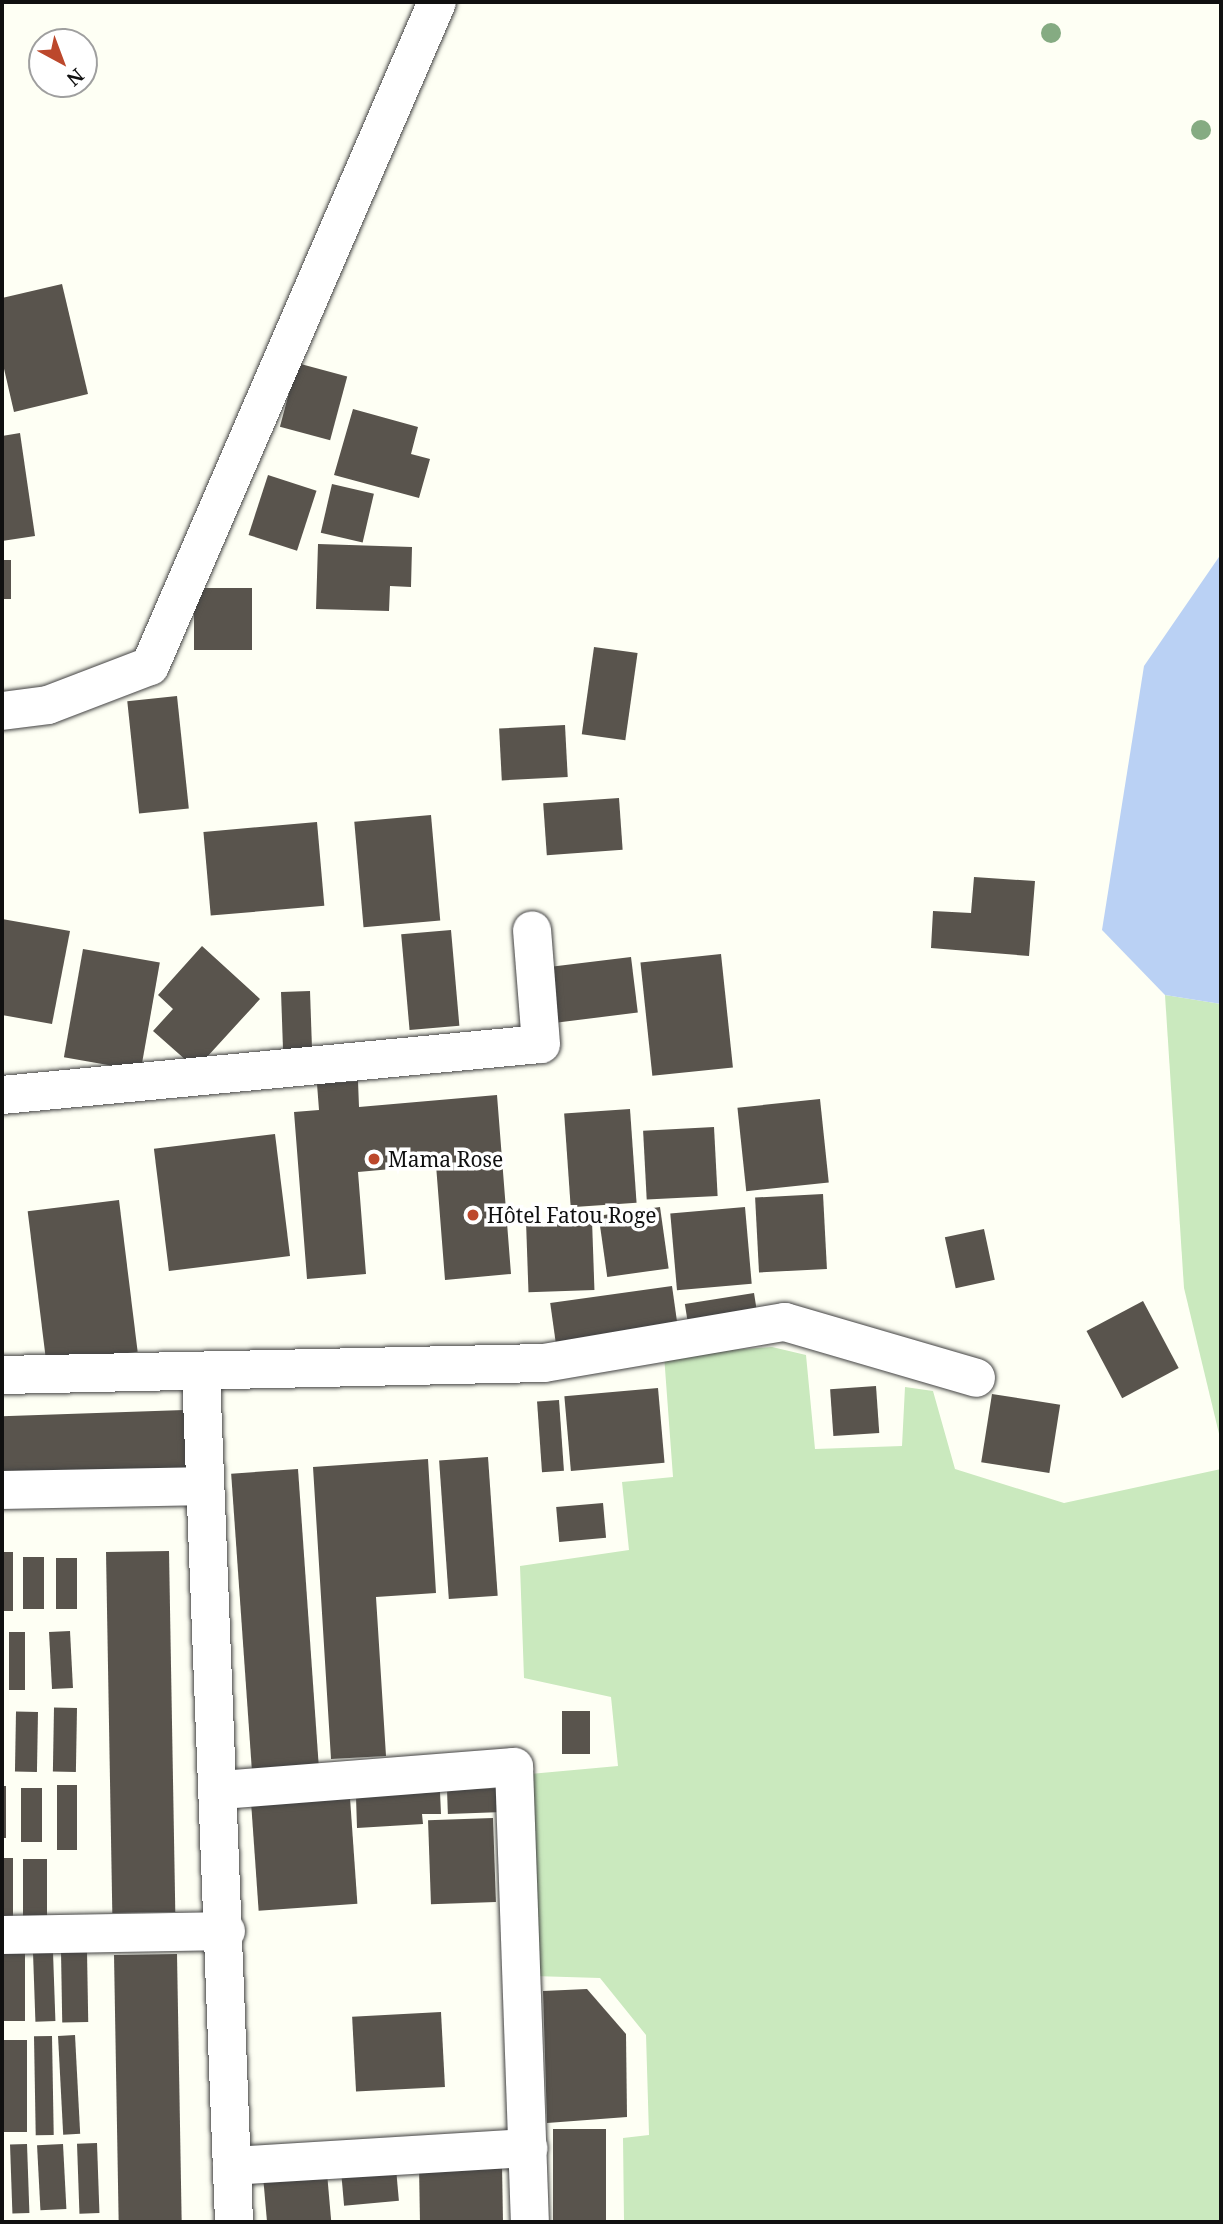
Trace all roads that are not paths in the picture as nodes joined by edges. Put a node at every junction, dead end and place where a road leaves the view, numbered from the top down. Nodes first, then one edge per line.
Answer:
1 (437, 2) edge
2 (2, 711) edge
3 (532, 930) dead end
4 (2, 1095) edge
5 (201, 1374) junction
6 (2, 1375) edge
7 (976, 1378) dead end
8 (205, 1486) junction
9 (2, 1490) edge
10 (221, 1790) junction
11 (226, 1930) junction
12 (2, 1935) edge
13 (527, 2148) junction
14 (233, 2166) junction
15 (234, 2222) edge
16 (530, 2222) edge

1 - 2 street
3 - 4 street
5 - 6 street
5 - 7 street
5 - 8 street
8 - 9 street
8 - 10 street
10 - 11 street
10 - 13 street
11 - 12 street
11 - 14 street
13 - 14 street
13 - 16 street
14 - 15 street

